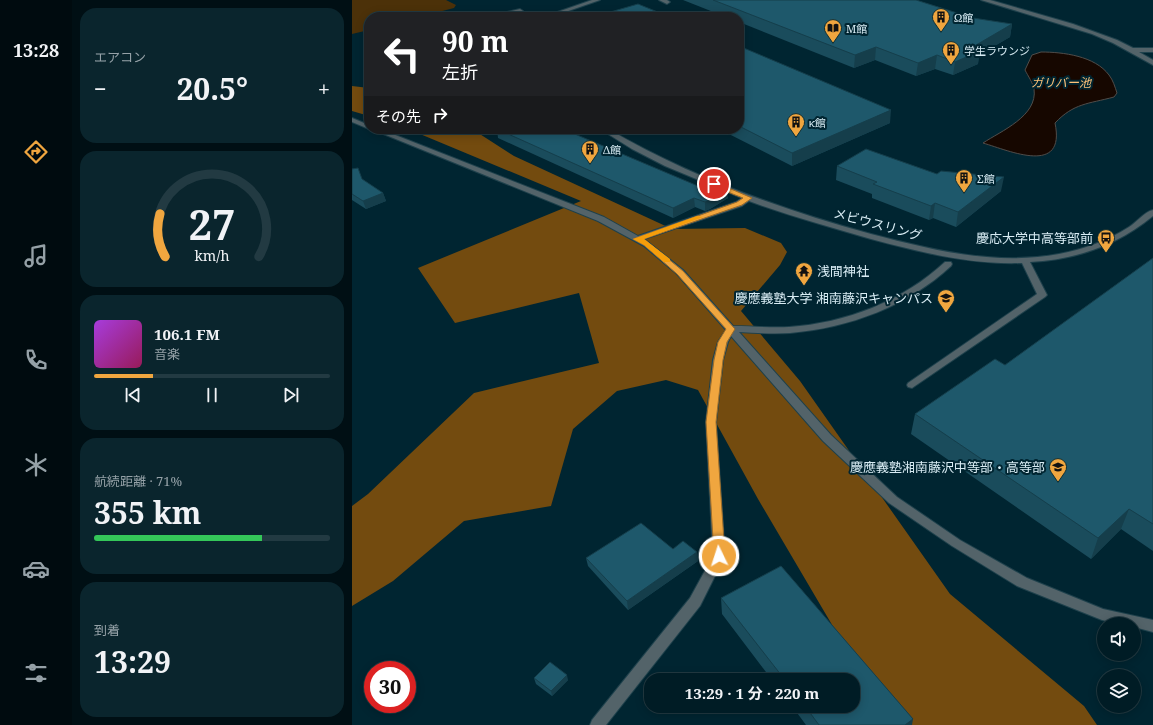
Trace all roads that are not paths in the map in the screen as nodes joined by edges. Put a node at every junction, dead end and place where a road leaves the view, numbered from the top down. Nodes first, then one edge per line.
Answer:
1 (597, 0) edge
2 (984, 0) edge
3 (520, 11) dead end
4 (513, 12) edge
5 (561, 12) edge
6 (1132, 50) junction
7 (1153, 50) edge
8 (1153, 63) edge
9 (352, 120) edge
10 (364, 125) edge
11 (387, 134) edge
12 (612, 134) edge
13 (748, 198) junction
14 (1153, 212) edge
15 (637, 239) junction
16 (1024, 259) junction
17 (948, 264) dead end
18 (731, 329) junction
19 (912, 385) dead end
20 (1153, 626) edge
21 (597, 725) edge

1 - 5 street
2 - 6 street
3 - 4 street
6 - 7 street
6 - 8 street
9 - 10 street
11 - 15 street
12 - 13 street, メビウスリング
13 - 15 street
13 - 16 street, メビウスリング
14 - 16 street, メビウスリング
15 - 18 street
16 - 19 street
17 - 18 street
18 - 20 street
18 - 21 street

